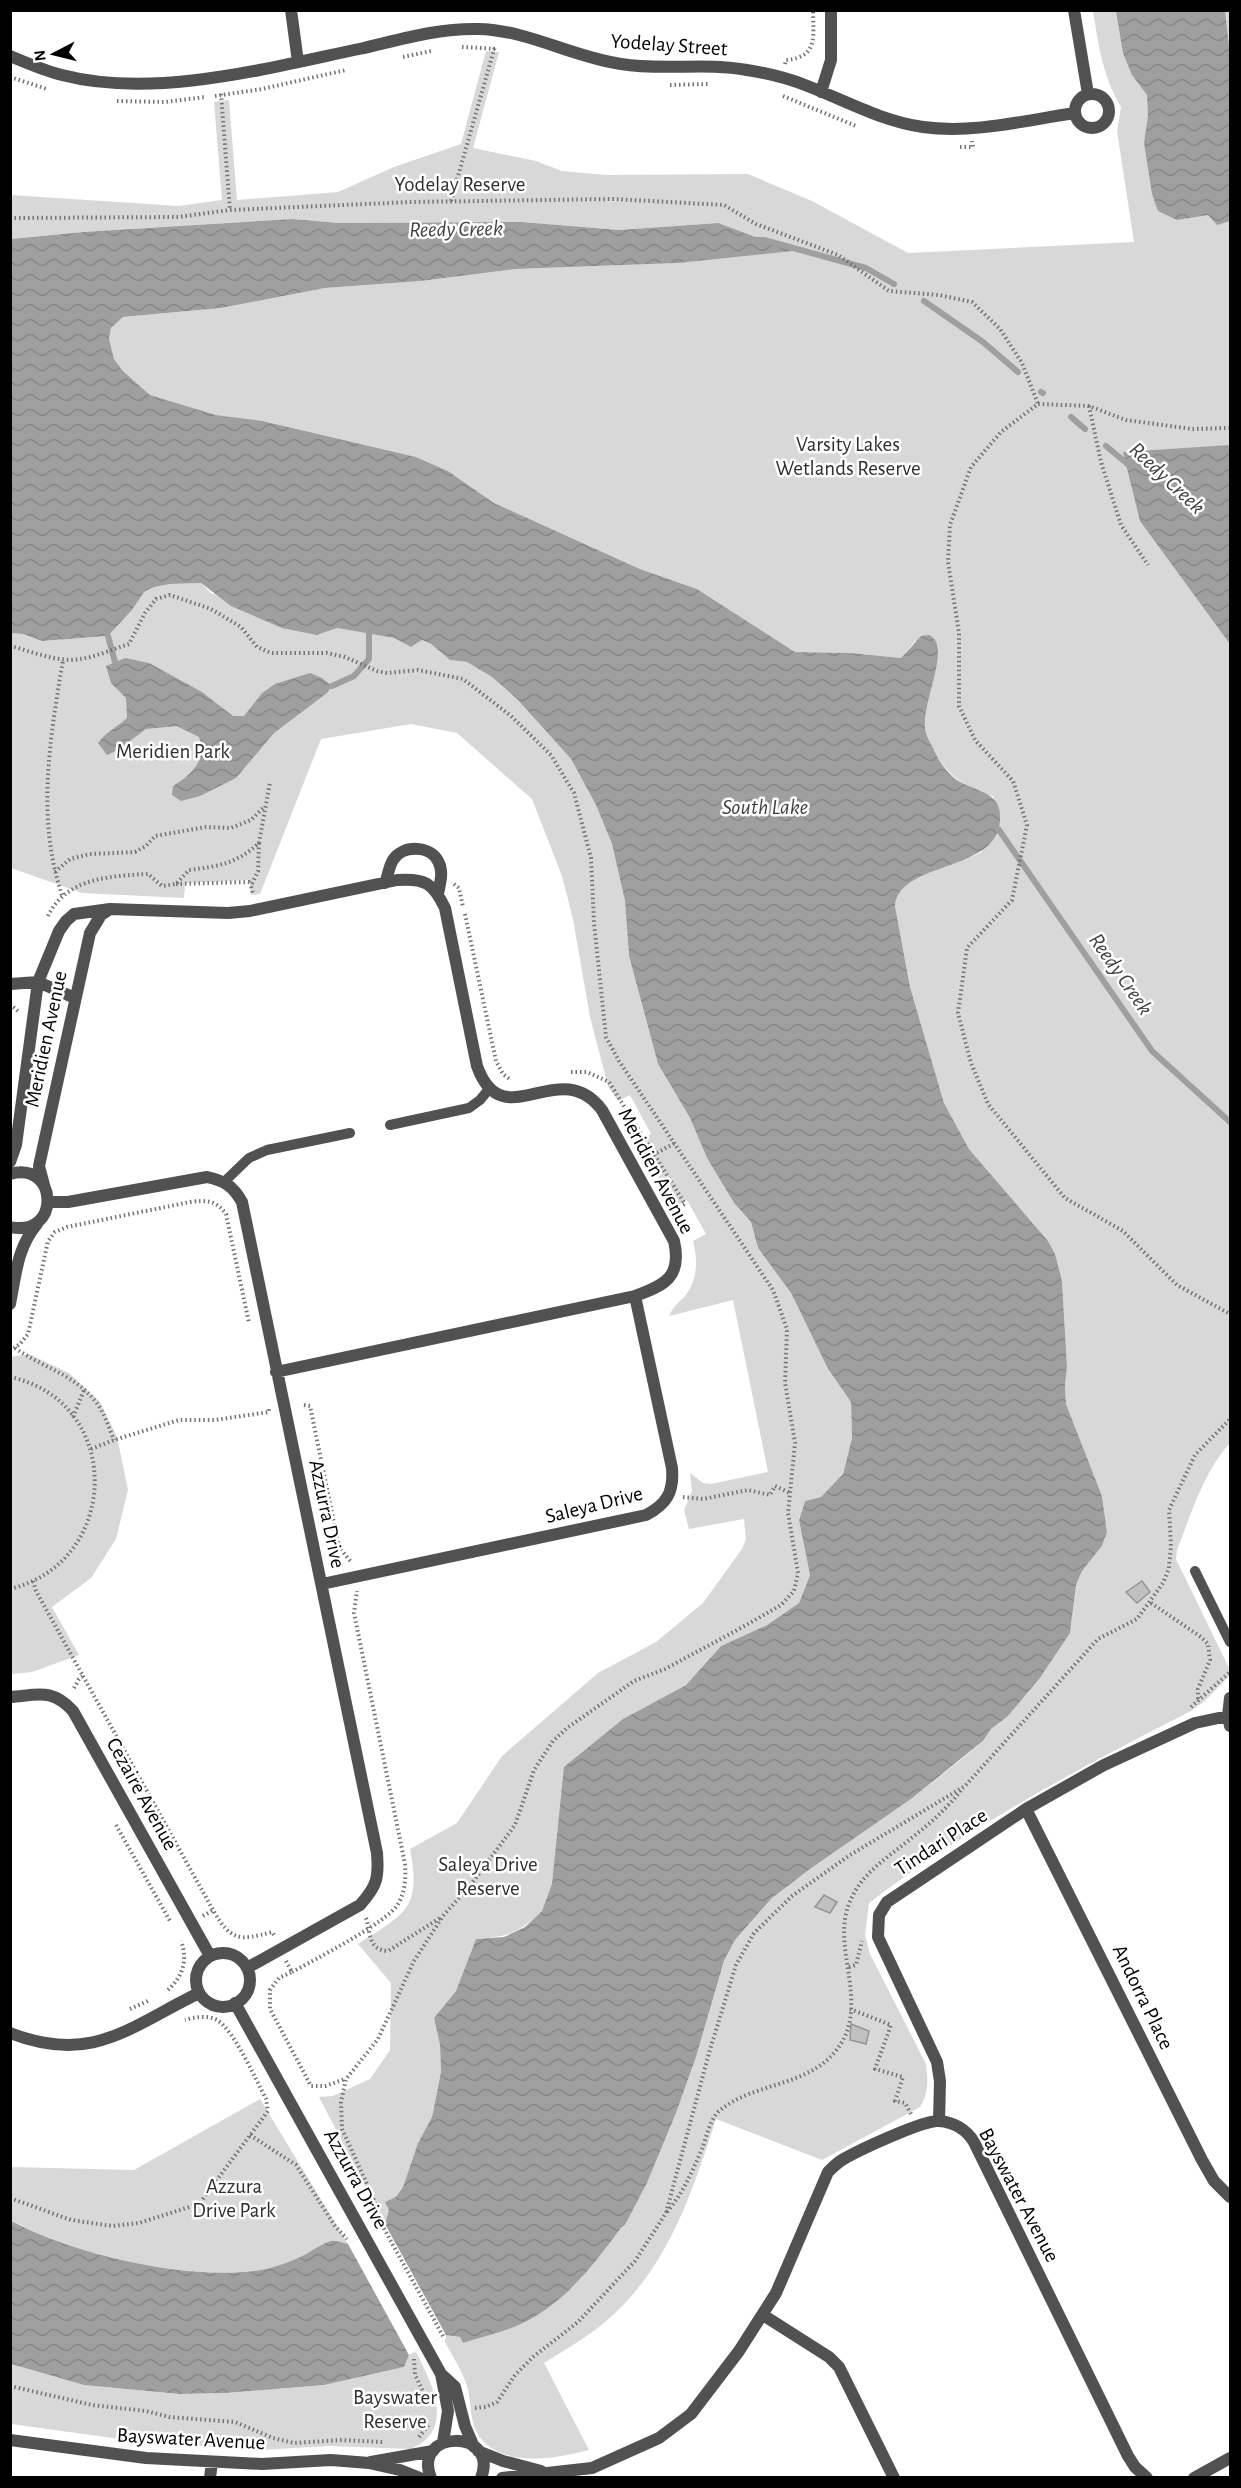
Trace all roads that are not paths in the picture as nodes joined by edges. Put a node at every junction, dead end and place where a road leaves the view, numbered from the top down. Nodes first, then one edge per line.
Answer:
1 (291, 10) edge
2 (831, 10) edge
3 (1074, 10) edge
4 (10, 56) edge
5 (298, 62) junction
6 (821, 92) junction
7 (1088, 94) junction
8 (1076, 113) junction
9 (385, 883) junction
10 (438, 894) junction
11 (110, 909) junction
12 (38, 982) junction
13 (10, 984) edge
14 (75, 998) junction
15 (489, 1089) junction
16 (390, 1125) dead end
17 (350, 1133) dead end
18 (10, 1162) edge
19 (10, 1174) edge
20 (225, 1181) junction
21 (44, 1185) junction
22 (49, 1202) junction
23 (40, 1221) junction
24 (10, 1227) edge
25 (635, 1296) junction
26 (10, 1304) edge
27 (276, 1372) junction
28 (1195, 1571) dead end
29 (322, 1584) junction
30 (1230, 1642) edge
31 (10, 1697) edge
32 (1230, 1698) edge
33 (1229, 1721) edge
34 (1026, 1809) junction
35 (210, 1956) junction
36 (247, 1968) junction
37 (199, 1993) junction
38 (235, 2003) junction
39 (10, 2033) edge
40 (939, 2121) junction
41 (1230, 2197) edge
42 (763, 2315) junction
43 (441, 2374) junction
44 (10, 2440) edge
45 (443, 2442) junction
46 (476, 2449) junction
47 (433, 2451) junction
48 (1230, 2458) edge
49 (212, 2462) junction
50 (369, 2463) junction
51 (548, 2472) junction
52 (210, 2478) edge
53 (420, 2478) edge
54 (430, 2478) edge
55 (481, 2478) edge
56 (502, 2478) edge
57 (894, 2478) edge
58 (1147, 2478) edge
59 (1194, 2478) edge

1 - 5 street
2 - 6 street
3 - 7 street
4 - 5 street, Yodelay Street
5 - 6 street, Yodelay Street
6 - 8 street, Yodelay Street
7 - 8 street
7 - 8 street
9 - 10 street, Meridien Avenue
9 - 10 street
9 - 11 street, Meridien Avenue
10 - 15 street
11 - 12 street, Meridien Avenue
11 - 14 street, Meridien Avenue
12 - 13 street
12 - 14 street
12 - 18 street, Meridien Avenue
14 - 21 street, Meridien Avenue
15 - 16 lane
15 - 25 street, Meridien Avenue
17 - 20 lane
19 - 21 street
20 - 22 street
20 - 27 street, Azzurra Drive
21 - 22 street, Meridien Avenue
22 - 23 street
23 - 24 street
23 - 26 street
25 - 27 street, Meridien Avenue
25 - 29 street, Saleya Drive
27 - 29 street, Azzurra Drive
28 - 30 lane
29 - 36 street, Azzurra Drive
31 - 35 street, Cezaire Avenue
32 - 33 street
33 - 34 street, Tindari Place
34 - 40 street, Tindari Place
34 - 41 street, Andorra Place
35 - 36 street
35 - 37 street
36 - 38 street
37 - 38 street
37 - 39 street
38 - 43 street, Azzurra Drive
40 - 42 street
40 - 58 street, Bayswater Avenue
42 - 51 street
42 - 57 street
43 - 45 street
43 - 46 street
44 - 49 street, Bayswater Avenue
45 - 46 street
45 - 47 street
46 - 51 street
46 - 55 street
47 - 50 street, Bayswater Avenue
47 - 54 street
48 - 59 street
49 - 50 street, Bayswater Avenue
49 - 52 street
50 - 53 street, Bayswater Avenue
51 - 56 street

